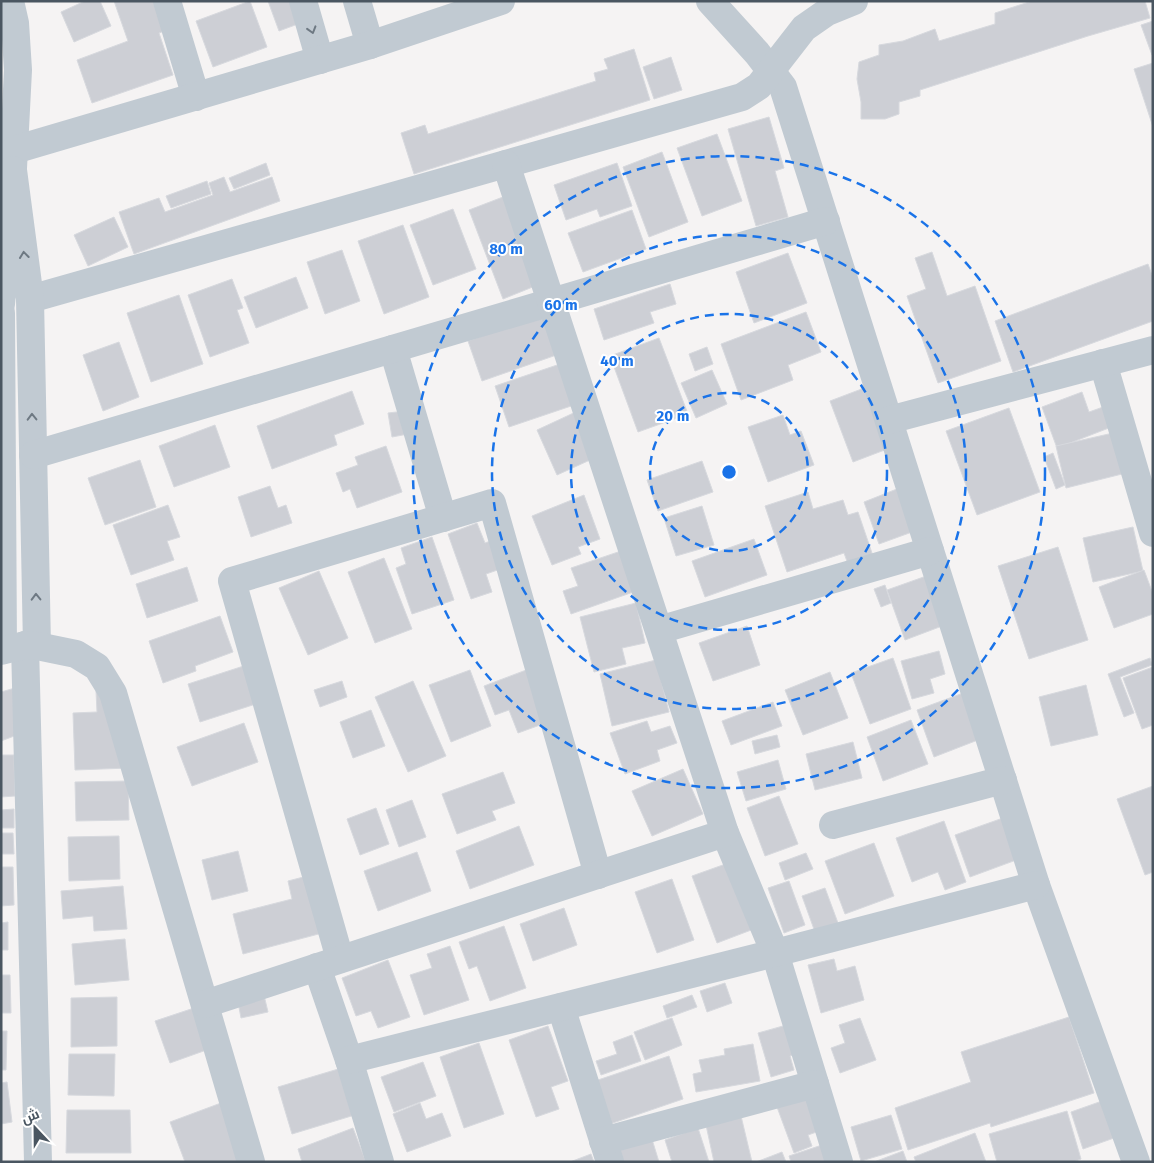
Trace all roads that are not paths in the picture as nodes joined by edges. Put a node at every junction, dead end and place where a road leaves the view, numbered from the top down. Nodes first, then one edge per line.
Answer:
1 (167, 1) edge
2 (303, 1) edge
3 (357, 1) edge
4 (500, 1) edge
5 (710, 1) edge
6 (854, 1) edge
7 (16, 3) edge
8 (370, 45) junction
9 (320, 60) junction
10 (771, 71) junction
11 (196, 96) junction
12 (10, 162) edge
13 (506, 164) junction
14 (826, 221) junction
15 (30, 299) junction
16 (551, 302) junction
17 (1, 304) edge
18 (1, 313) edge
19 (393, 349) junction
20 (1153, 350) edge
21 (1103, 363) junction
22 (889, 420) junction
23 (33, 455) junction
24 (443, 518) junction
25 (1153, 533) edge
26 (930, 550) junction
27 (659, 630) junction
28 (17, 648) edge
29 (1003, 780) junction
30 (834, 825) dead end
31 (725, 833) junction
32 (598, 875) junction
33 (1036, 885) junction
34 (775, 953) junction
35 (328, 963) junction
36 (205, 1004) junction
37 (561, 1007) junction
38 (349, 1060) junction
39 (816, 1084) junction
40 (606, 1151) edge
41 (38, 1162) edge
42 (251, 1162) edge
43 (380, 1162) edge
44 (839, 1162) edge
45 (1136, 1162) edge

1 - 11 street
2 -> 9 street
3 - 8 street
4 - 8 street
5 - 10 street
6 - 10 street
7 - 12 street
8 - 9 street
9 - 11 street
10 - 13 street
10 - 14 street
11 - 12 street
15 -> 12 street
12 - 17 street
13 - 15 street
13 - 16 street
14 - 16 street
14 - 22 street
23 -> 15 street
16 - 19 street
16 - 27 street
18 - 28 street
19 - 23 street
19 - 24 street
20 - 21 street
21 - 22 street
21 - 25 street
22 - 26 street
28 -> 23 street
24 - 32 street
24 - 35 street
26 - 27 street
26 - 29 street
27 - 31 street
28 - 36 street
28 - 41 street
29 - 30 street
29 - 33 street
31 - 32 street
31 - 34 street
32 - 35 street
33 - 34 street
33 - 45 street
34 - 37 street
34 - 39 street
35 - 36 street
35 - 38 street
36 - 42 street
37 - 38 street
37 - 40 street
38 - 43 street
39 - 40 street
39 - 44 street

